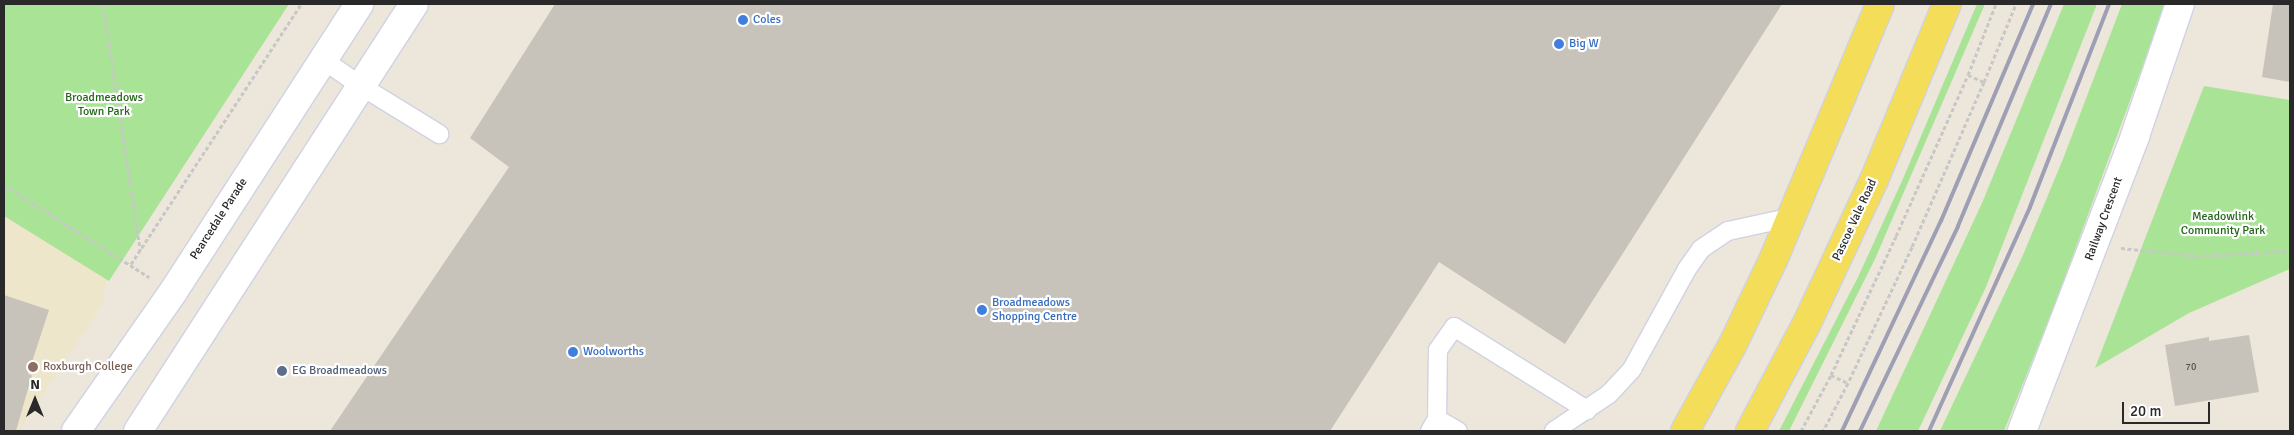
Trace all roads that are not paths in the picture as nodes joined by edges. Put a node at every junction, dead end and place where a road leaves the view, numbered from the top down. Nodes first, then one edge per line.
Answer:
1 (359, 4) edge
2 (414, 4) edge
3 (1880, 4) edge
4 (1947, 4) edge
5 (2180, 4) edge
6 (322, 59) junction
7 (361, 86) junction
8 (439, 134) dead end
9 (1792, 217) junction
10 (1587, 410) junction
11 (1434, 425) edge
12 (76, 431) edge
13 (138, 431) edge
14 (1458, 431) edge
15 (1554, 431) edge
16 (1685, 431) edge
17 (1750, 431) edge
18 (2022, 431) edge

1 - 6 street, Pearcedale Parade
2 - 7 street
3 - 9 main road
4 - 17 main road, Pascoe Vale Road
5 - 18 street, Railway Crescent
6 - 7 lane
6 - 12 street, Pearcedale Parade
7 - 8 lane
7 - 13 street
9 - 10 lane
9 - 16 main road
10 - 11 lane
10 - 15 lane
11 - 14 lane

